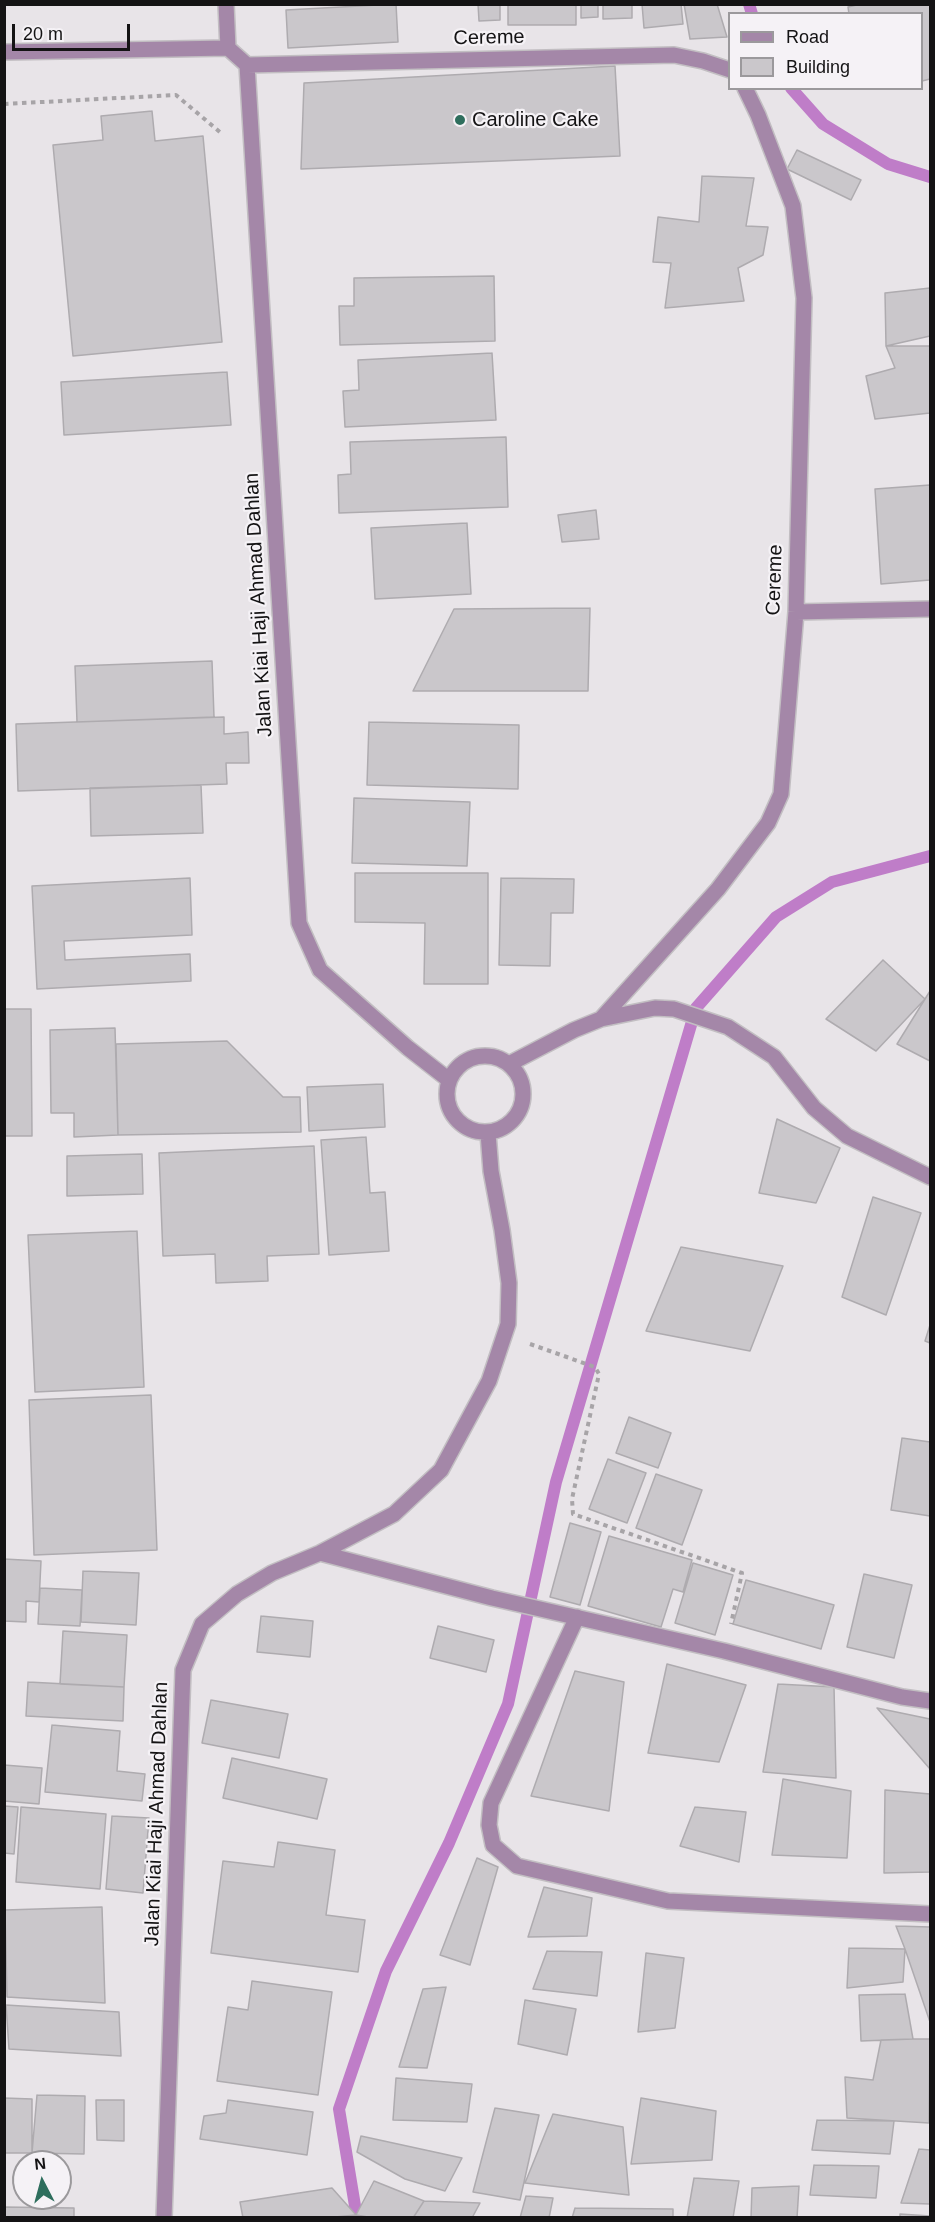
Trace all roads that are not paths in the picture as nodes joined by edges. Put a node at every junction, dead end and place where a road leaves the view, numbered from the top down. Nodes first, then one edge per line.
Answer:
1 (226, 4) edge
2 (228, 48) junction
3 (4, 52) edge
4 (247, 65) junction
5 (728, 70) edge
6 (746, 90) edge
7 (930, 609) edge
8 (796, 612) junction
9 (601, 1019) junction
10 (509, 1064) junction
11 (449, 1080) junction
12 (488, 1133) junction
13 (930, 1177) edge
14 (320, 1553) junction
15 (577, 1617) junction
16 (930, 1701) edge
17 (930, 1914) edge
18 (164, 2217) edge

1 - 2 street
2 - 3 street
2 - 4 street
4 - 5 street, Cereme
4 - 11 street, Jalan Kiai Haji Ahmad Dahlan
6 - 8 street, Cereme
7 - 8 street
8 - 9 street, Cereme
9 - 10 street
9 - 13 street
10 - 11 street
10 - 12 street
11 - 12 street
12 - 14 street, Jalan Kiai Haji Ahmad Dahlan
14 - 15 street
14 - 18 street, Jalan Kiai Haji Ahmad Dahlan
15 - 16 street
15 - 17 street

